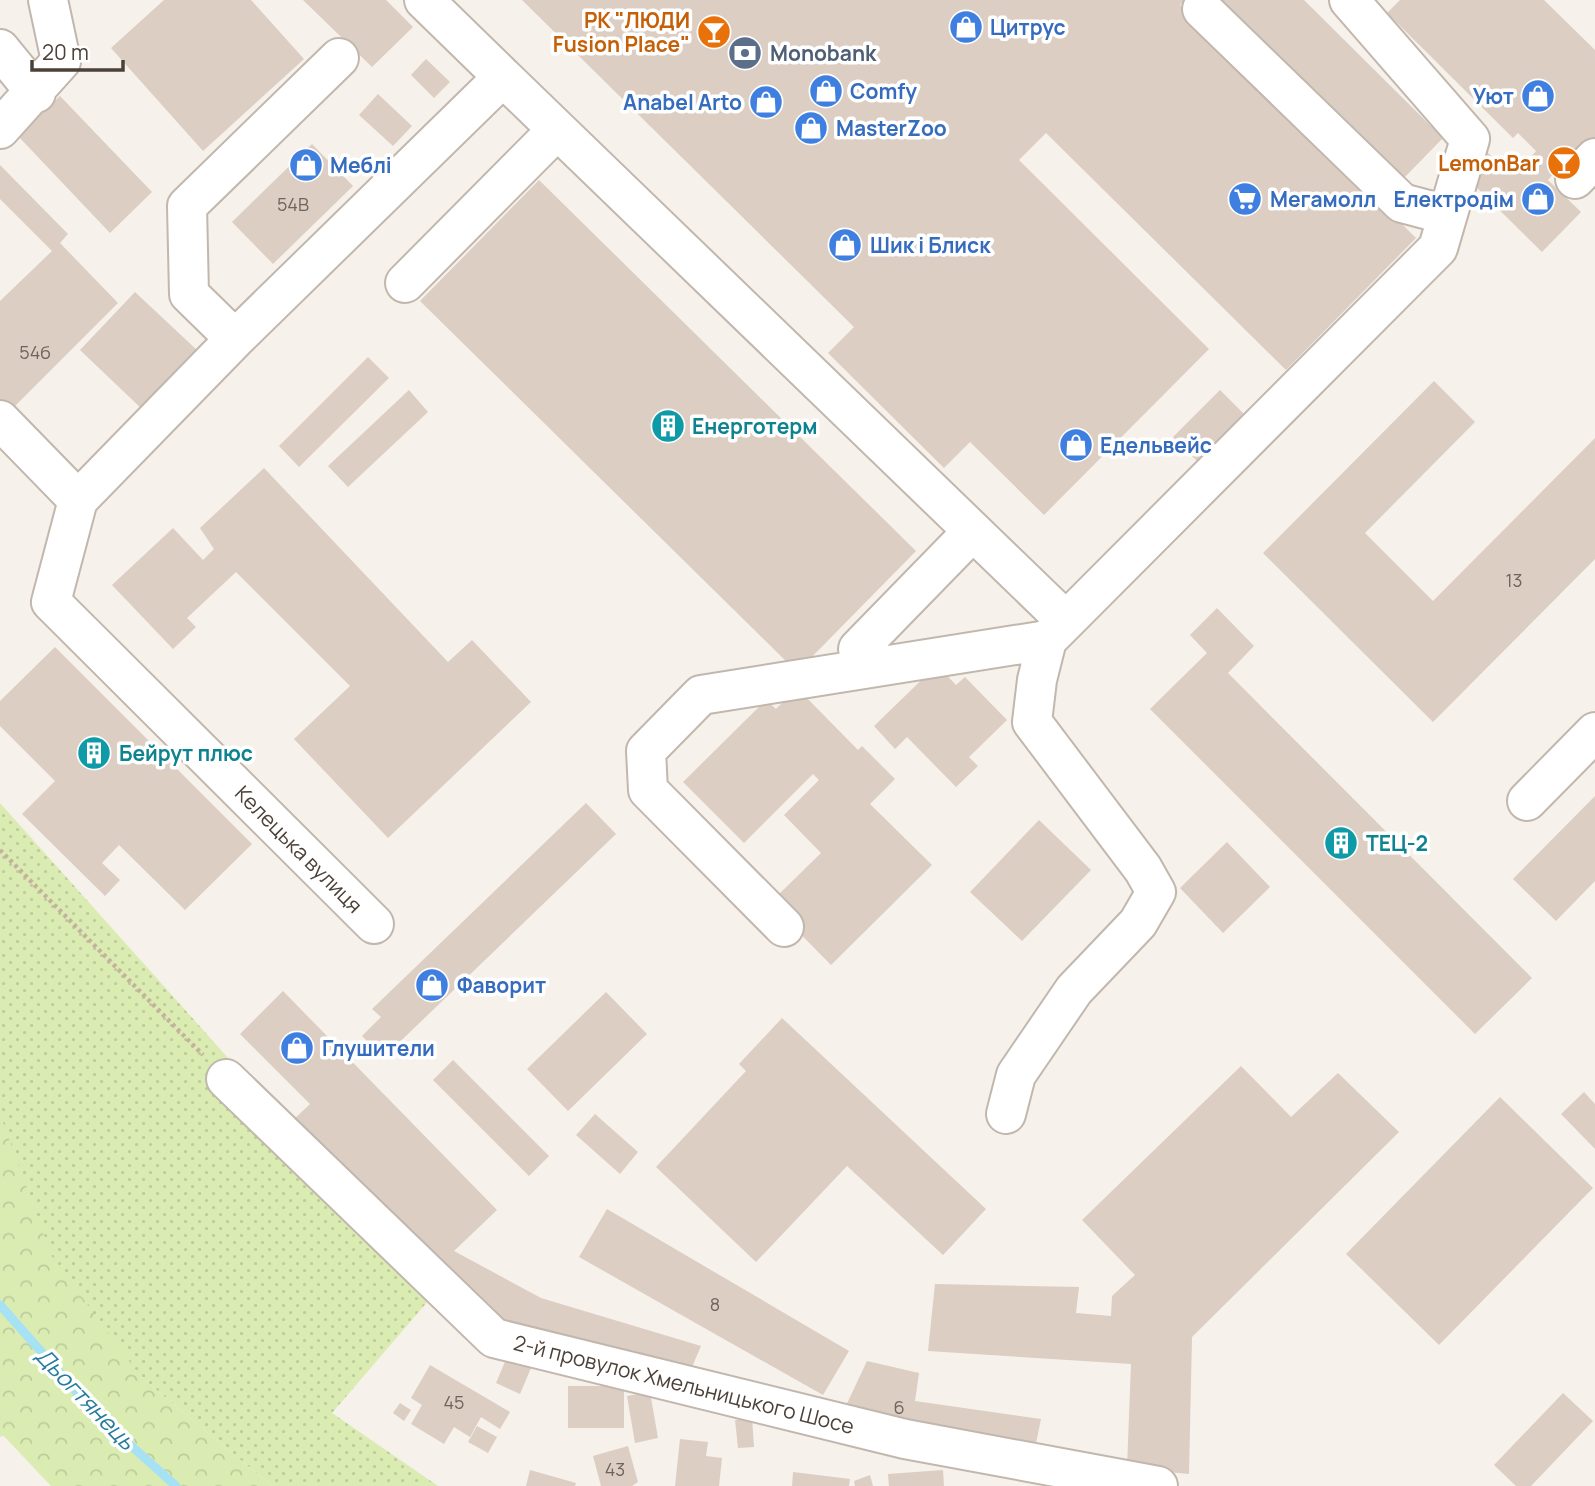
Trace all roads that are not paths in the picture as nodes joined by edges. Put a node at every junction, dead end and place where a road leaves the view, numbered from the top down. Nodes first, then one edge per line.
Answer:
1 (48, 0) edge
2 (424, 0) edge
3 (1349, 0) edge
4 (1202, 9) dead end
5 (0, 49) edge
6 (339, 58) dead end
7 (503, 77) junction
8 (36, 93) junction
9 (0, 129) edge
10 (556, 131) junction
11 (1447, 215) junction
12 (405, 283) dead end
13 (235, 340) junction
14 (0, 420) edge
15 (78, 500) junction
16 (972, 531) junction
17 (1056, 631) junction
18 (858, 649) dead end
19 (1595, 732) edge
20 (1527, 801) dead end
21 (374, 924) dead end
22 (784, 927) dead end
23 (226, 1079) road end
24 (1006, 1114) dead end
25 (1158, 1486) edge

1 - 8 street
2 - 7 street
3 - 11 street
4 - 11 street
5 - 8 street
6 - 13 street
7 - 10 street
7 - 13 street
8 - 9 street
10 - 12 street
10 - 16 street
11 - 17 street
13 - 15 street
14 - 15 street
15 - 21 street, Келецька вулиця
16 - 17 street
16 - 18 street
17 - 22 street
17 - 24 street
19 - 20 street
23 - 25 street, 2-й провулок Хмельницького Шосе

